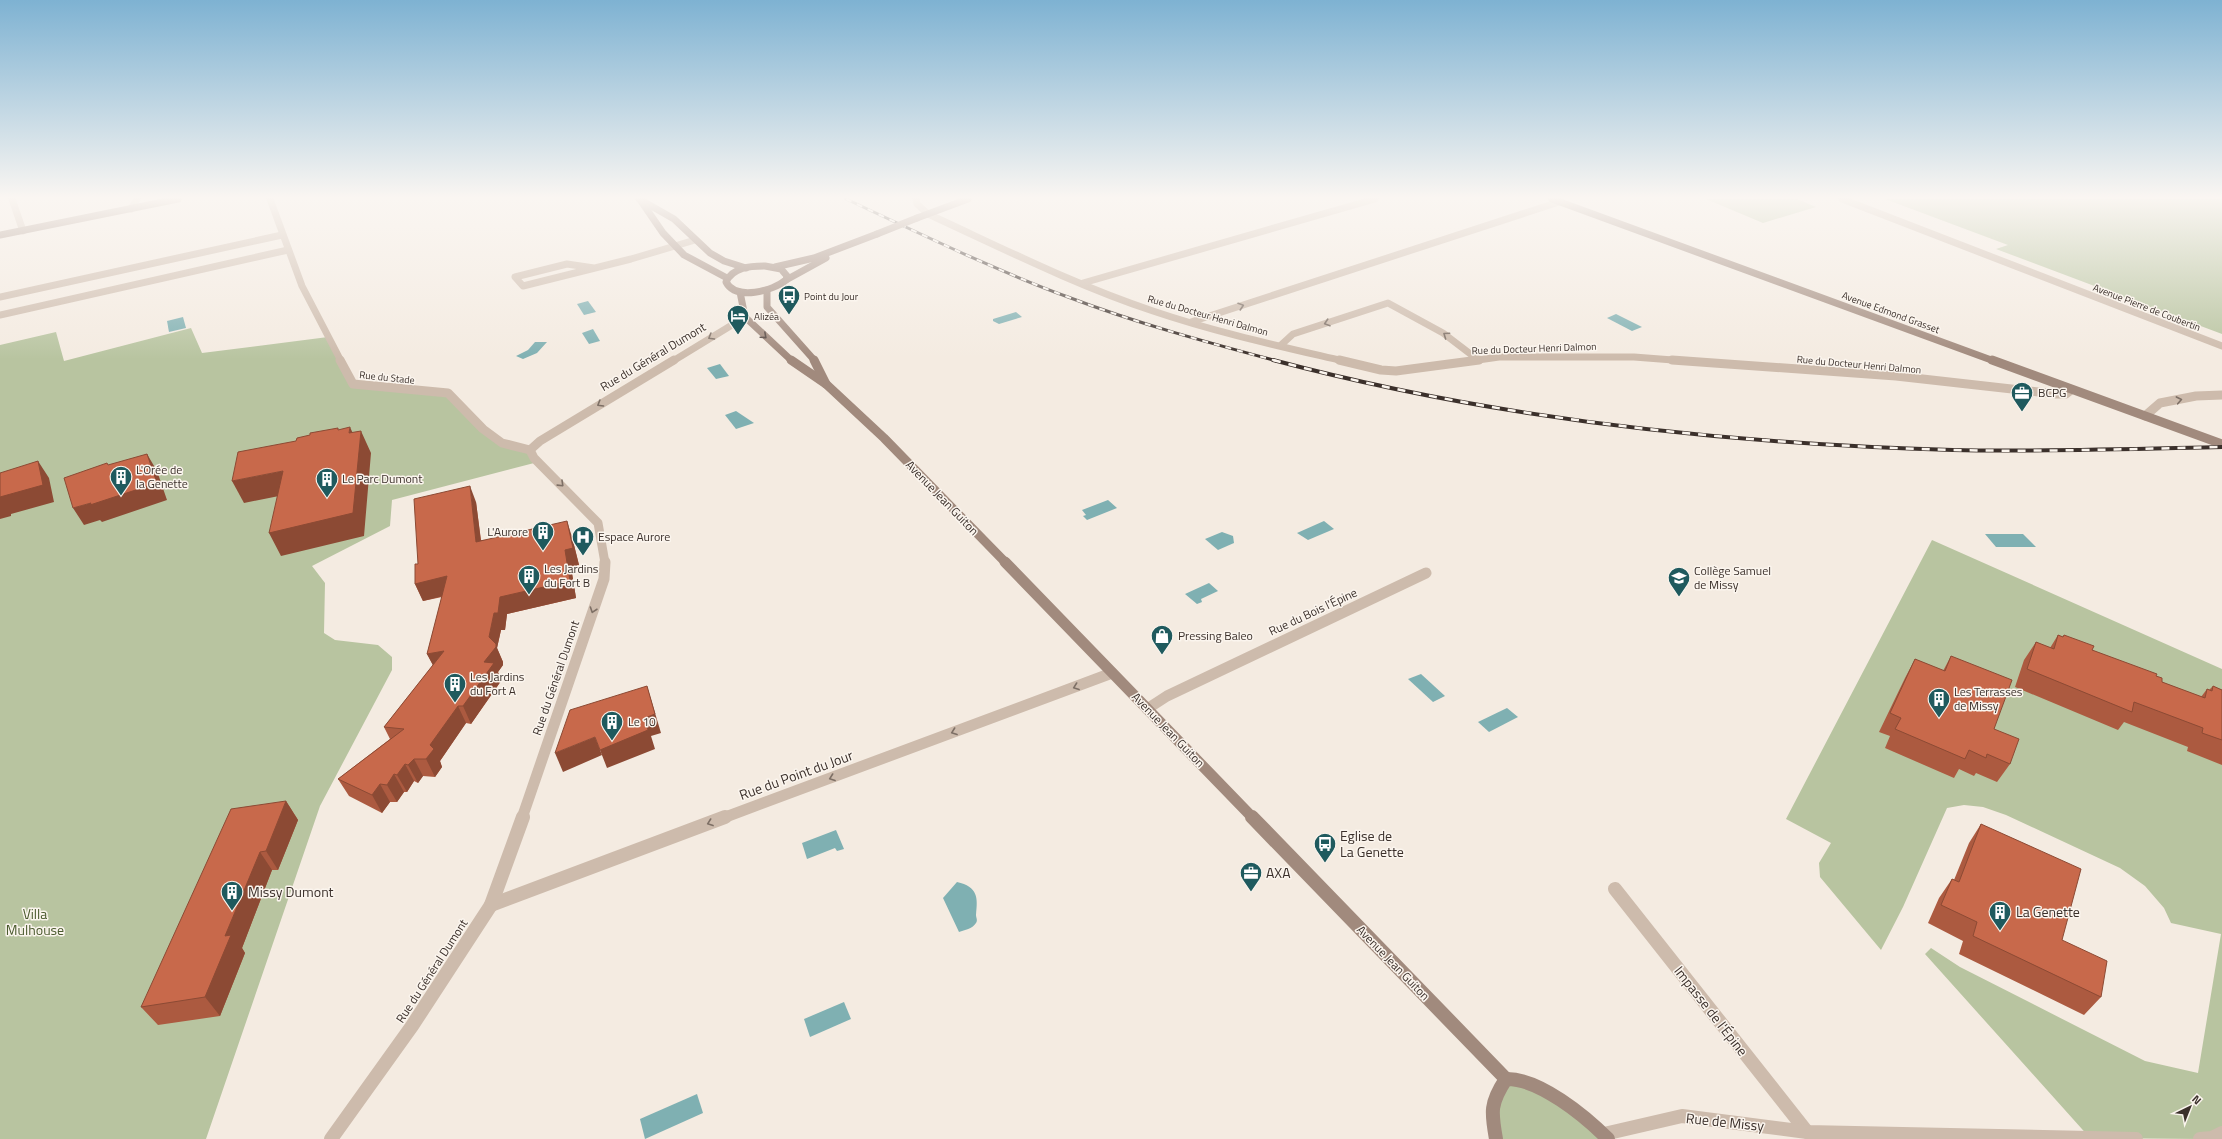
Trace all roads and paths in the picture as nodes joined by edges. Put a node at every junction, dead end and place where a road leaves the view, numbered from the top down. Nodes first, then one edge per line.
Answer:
1 (204, 252) edge
2 (278, 252) edge
3 (289, 252) edge
4 (653, 252) edge
5 (683, 252) edge
6 (709, 252) edge
7 (833, 252) edge
8 (834, 252) edge
9 (1014, 252) edge
10 (1191, 252) edge
11 (1401, 252) edge
12 (1695, 252) edge
13 (1979, 252) edge
14 (774, 267) junction
15 (594, 268) junction
16 (746, 268) junction
17 (727, 278) junction
18 (786, 280) junction
19 (1084, 283) junction
20 (767, 290) junction
21 (740, 292) junction
22 (0, 297) edge
23 (0, 315) edge
24 (745, 317) junction
25 (1190, 322) junction
26 (1281, 345) junction
27 (2222, 346) edge
28 (1477, 359) junction
29 (826, 384) junction
30 (2071, 390) junction
31 (2222, 395) edge
32 (2145, 416) junction
33 (2222, 444) edge
34 (530, 450) junction
35 (1426, 573) dead end
36 (1112, 673) junction
37 (1147, 709) junction
38 (1615, 889) dead end
39 (491, 905) junction
40 (1506, 1079) junction
41 (1807, 1132) junction
42 (1606, 1137) edge
43 (331, 1139) edge
44 (1496, 1139) edge
45 (2136, 1139) edge

1 - 22 street
2 - 23 street
3 - 34 street, Rue du Stade
4 - 15 street
5 - 17 main road
6 - 16 main road
7 - 14 main road
8 - 18 main road
9 - 19 street, Rue du Docteur Henri Dalmon
10 - 19 street
25 -> 11 street
12 - 30 main road, Avenue Edmond Grasset
13 - 27 street, Avenue Pierre de Coubertin
14 - 16 main road
14 - 18 main road
15 - 15 street
16 - 17 main road
17 - 21 main road
18 - 20 main road
19 - 25 street, Rue du Docteur Henri Dalmon
20 - 21 main road
20 - 29 main road, Avenue Jean Guiton
21 - 24 main road
24 -> 29 main road, Avenue Jean Guiton
24 -> 34 street, Rue du Général Dumont
25 - 26 street, Rue du Docteur Henri Dalmon
26 - 28 street, Rue du Docteur Henri Dalmon
28 -> 26 street
28 - 30 street, Rue du Docteur Henri Dalmon
29 - 36 main road, Avenue Jean Guiton
30 - 32 main road, Avenue Edmond Grasset
32 -> 31 street
32 - 33 main road, Avenue Edmond Grasset
34 -> 39 street, Rue du Général Dumont
35 - 37 street, Rue du Bois l'Épine
36 - 37 main road, Avenue Jean Guiton
36 -> 39 street, Rue du Point du Jour
37 - 40 main road, Avenue Jean Guiton
38 - 41 street, Impasse de l'Épine
39 - 43 street, Rue du Général Dumont
40 - 42 main road
40 - 44 main road
41 - 42 street, Rue de Missy
41 - 45 street, Rue de Missy

